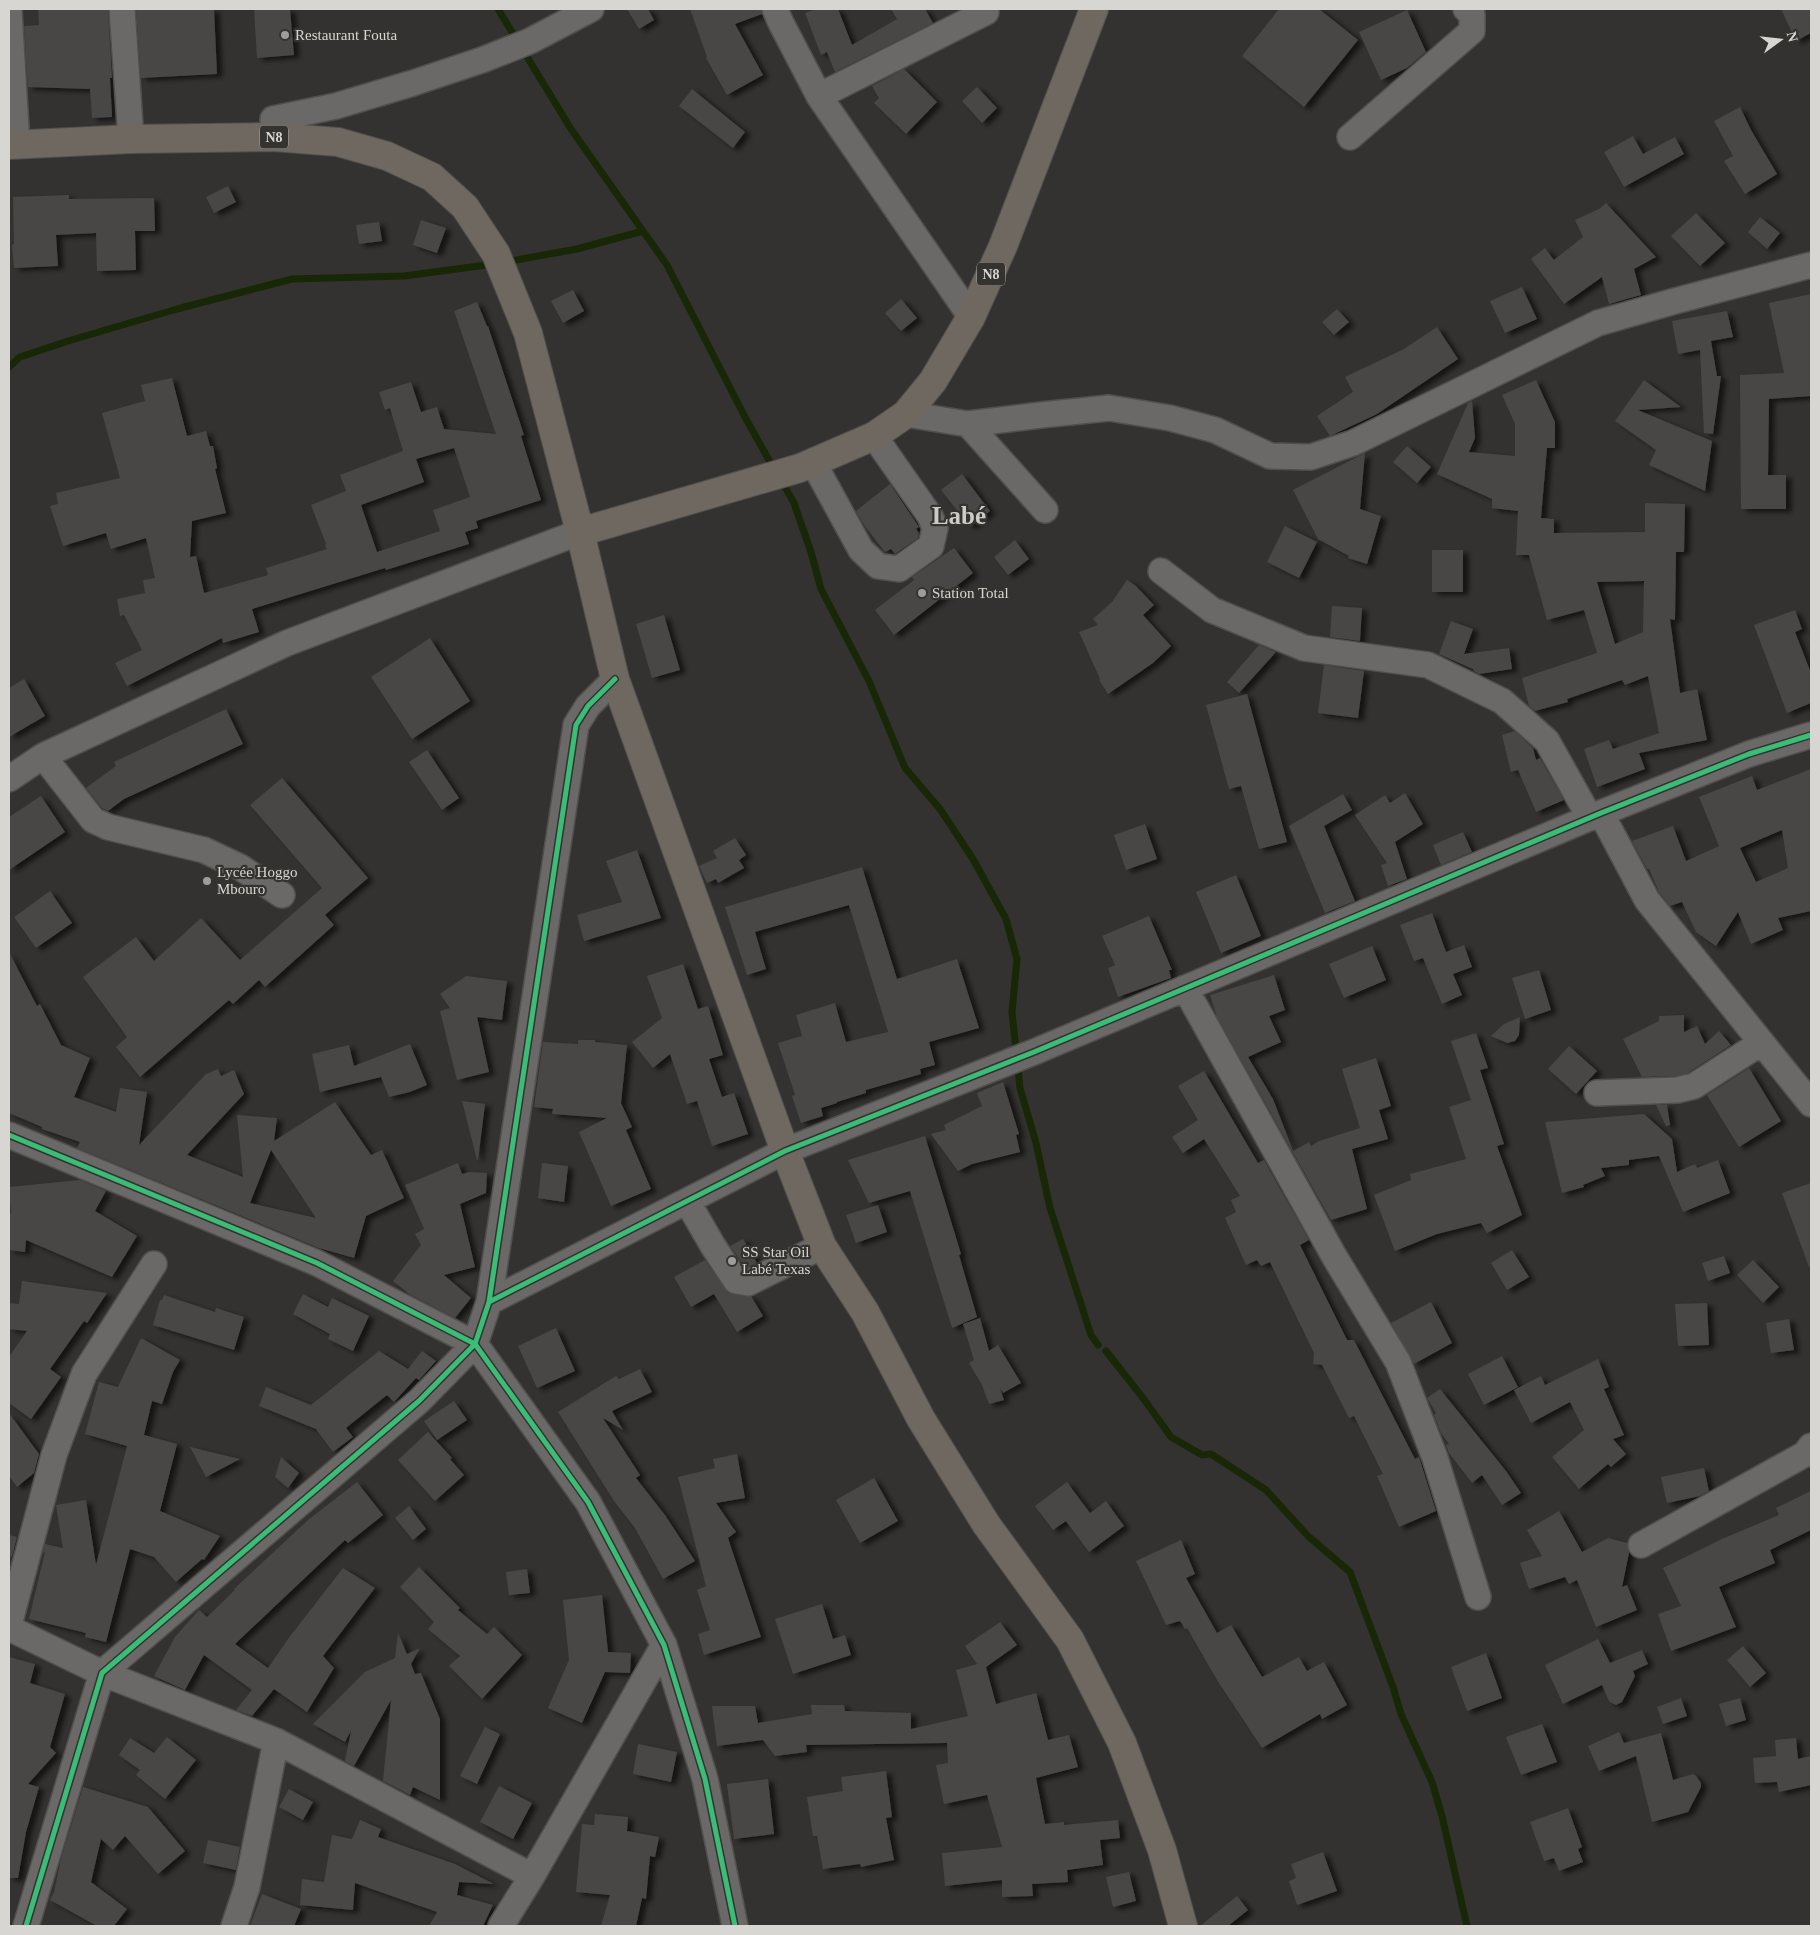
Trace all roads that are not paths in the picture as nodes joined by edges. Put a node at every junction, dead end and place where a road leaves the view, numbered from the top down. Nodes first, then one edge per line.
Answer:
1 (122, 9) edge
2 (591, 9) edge
3 (775, 9) edge
4 (1094, 9) edge
5 (1466, 9) edge
6 (9, 10) edge
7 (986, 12) dead end
8 (819, 96) junction
9 (274, 137) junction
10 (1350, 137) dead end
11 (131, 139) junction
12 (13, 145) edge
13 (1811, 265) edge
14 (972, 317) junction
15 (906, 414) junction
16 (968, 424) junction
17 (874, 436) junction
18 (807, 465) junction
19 (1045, 510) dead end
20 (580, 532) junction
21 (1161, 571) dead end
22 (615, 679) junction
23 (1811, 735) edge
24 (43, 756) junction
25 (9, 779) edge
26 (1596, 815) junction
27 (282, 895) dead end
28 (1185, 988) junction
29 (1762, 1043) junction
30 (1597, 1093) dead end
31 (1811, 1104) edge
32 (9, 1135) edge
33 (785, 1151) junction
34 (687, 1201) junction
35 (822, 1246) junction
36 (154, 1264) dead end
37 (489, 1302) junction
38 (475, 1344) junction
39 (1811, 1446) edge
40 (1640, 1545) dead end
41 (1478, 1597) dead end
42 (9, 1627) edge
43 (664, 1645) junction
44 (102, 1673) junction
45 (276, 1741) junction
46 (532, 1876) junction
47 (26, 1926) edge
48 (234, 1926) edge
49 (501, 1926) edge
50 (735, 1926) edge
51 (1183, 1926) edge

1 - 11 street
2 - 9 street
3 - 8 street
4 - 14 main road, N8
5 - 10 street
6 - 12 street
7 - 8 street
8 - 14 street
9 - 11 main road, N8
9 - 20 main road, N8
11 - 12 main road, N8
13 - 16 street
14 - 15 main road, N8
15 - 16 street
15 - 17 main road, N8
16 - 19 street
17 - 18 main road, N8
17 - 18 street
18 - 20 main road, N8
20 - 22 main road
20 - 24 street
21 - 26 street
22 - 33 main road
22 - 37 street
23 - 26 street
24 - 25 street
24 - 27 street
26 - 28 street
26 - 29 street
28 - 33 street
28 - 41 street
29 - 30 street
29 - 31 street
32 - 38 street
33 - 34 street
33 - 35 main road
34 - 35 street
34 - 37 street
35 - 51 main road
36 - 42 street
37 - 38 street
38 - 43 street
38 - 44 street
39 - 40 street
42 - 44 street
43 - 46 street
43 - 50 street
44 - 45 street
44 - 47 street
45 - 46 street
45 - 48 street
46 - 49 street

